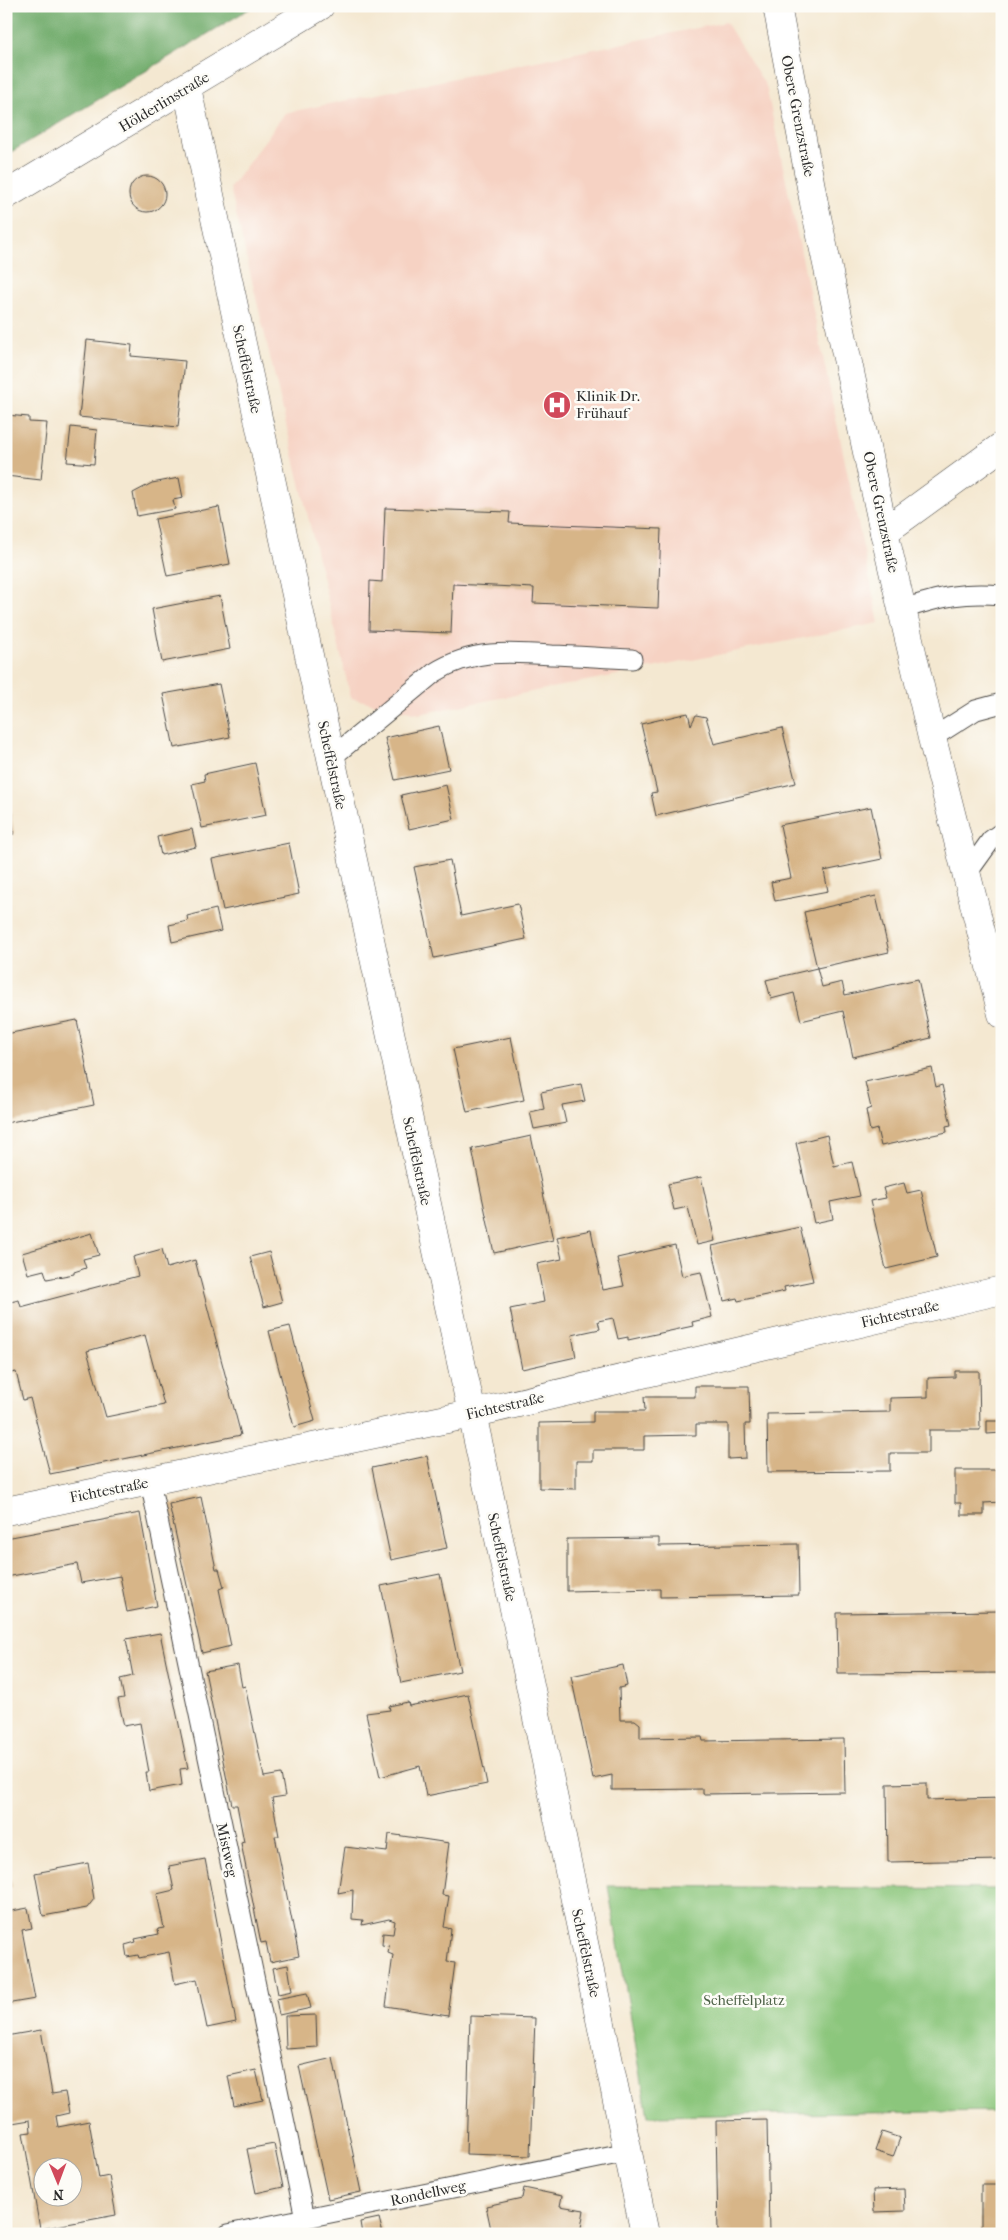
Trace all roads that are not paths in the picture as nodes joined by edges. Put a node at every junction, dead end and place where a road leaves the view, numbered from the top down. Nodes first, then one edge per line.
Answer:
1 (320, 6) edge
2 (777, 6) edge
3 (187, 88) junction
4 (6, 195) edge
5 (1002, 446) edge
6 (884, 532) junction
7 (1002, 595) edge
8 (902, 609) junction
9 (632, 659) dead end
10 (1002, 703) edge
11 (932, 738) junction
12 (331, 758) junction
13 (1002, 832) edge
14 (968, 872) junction
15 (1002, 1014) edge
16 (1002, 1290) edge
17 (471, 1414) junction
18 (150, 1482) junction
19 (6, 1511) edge
20 (628, 2152) junction
21 (302, 2224) edge
22 (228, 2234) edge
23 (645, 2234) edge

1 - 3 street, Hölderlinstraße
2 - 6 street, Obere Grenzstraße
3 - 4 street, Hölderlinstraße
3 - 12 street, Scheffelstraße
5 - 6 street
6 - 8 street, Obere Grenzstraße
7 - 8 lane
8 - 11 street, Obere Grenzstraße
9 - 12 lane
10 - 11 lane
11 - 14 street, Obere Grenzstraße
12 - 17 street, Scheffelstraße
13 - 14 lane
14 - 15 street, Obere Grenzstraße
16 - 17 street, Fichtestraße
17 - 18 street, Fichtestraße
17 - 20 street, Scheffelstraße
18 - 19 street, Fichtestraße
18 - 21 lane, Mistweg
20 - 21 lane, Rondellweg
20 - 23 street, Scheffelstraße
21 - 22 lane, Rondellweg

